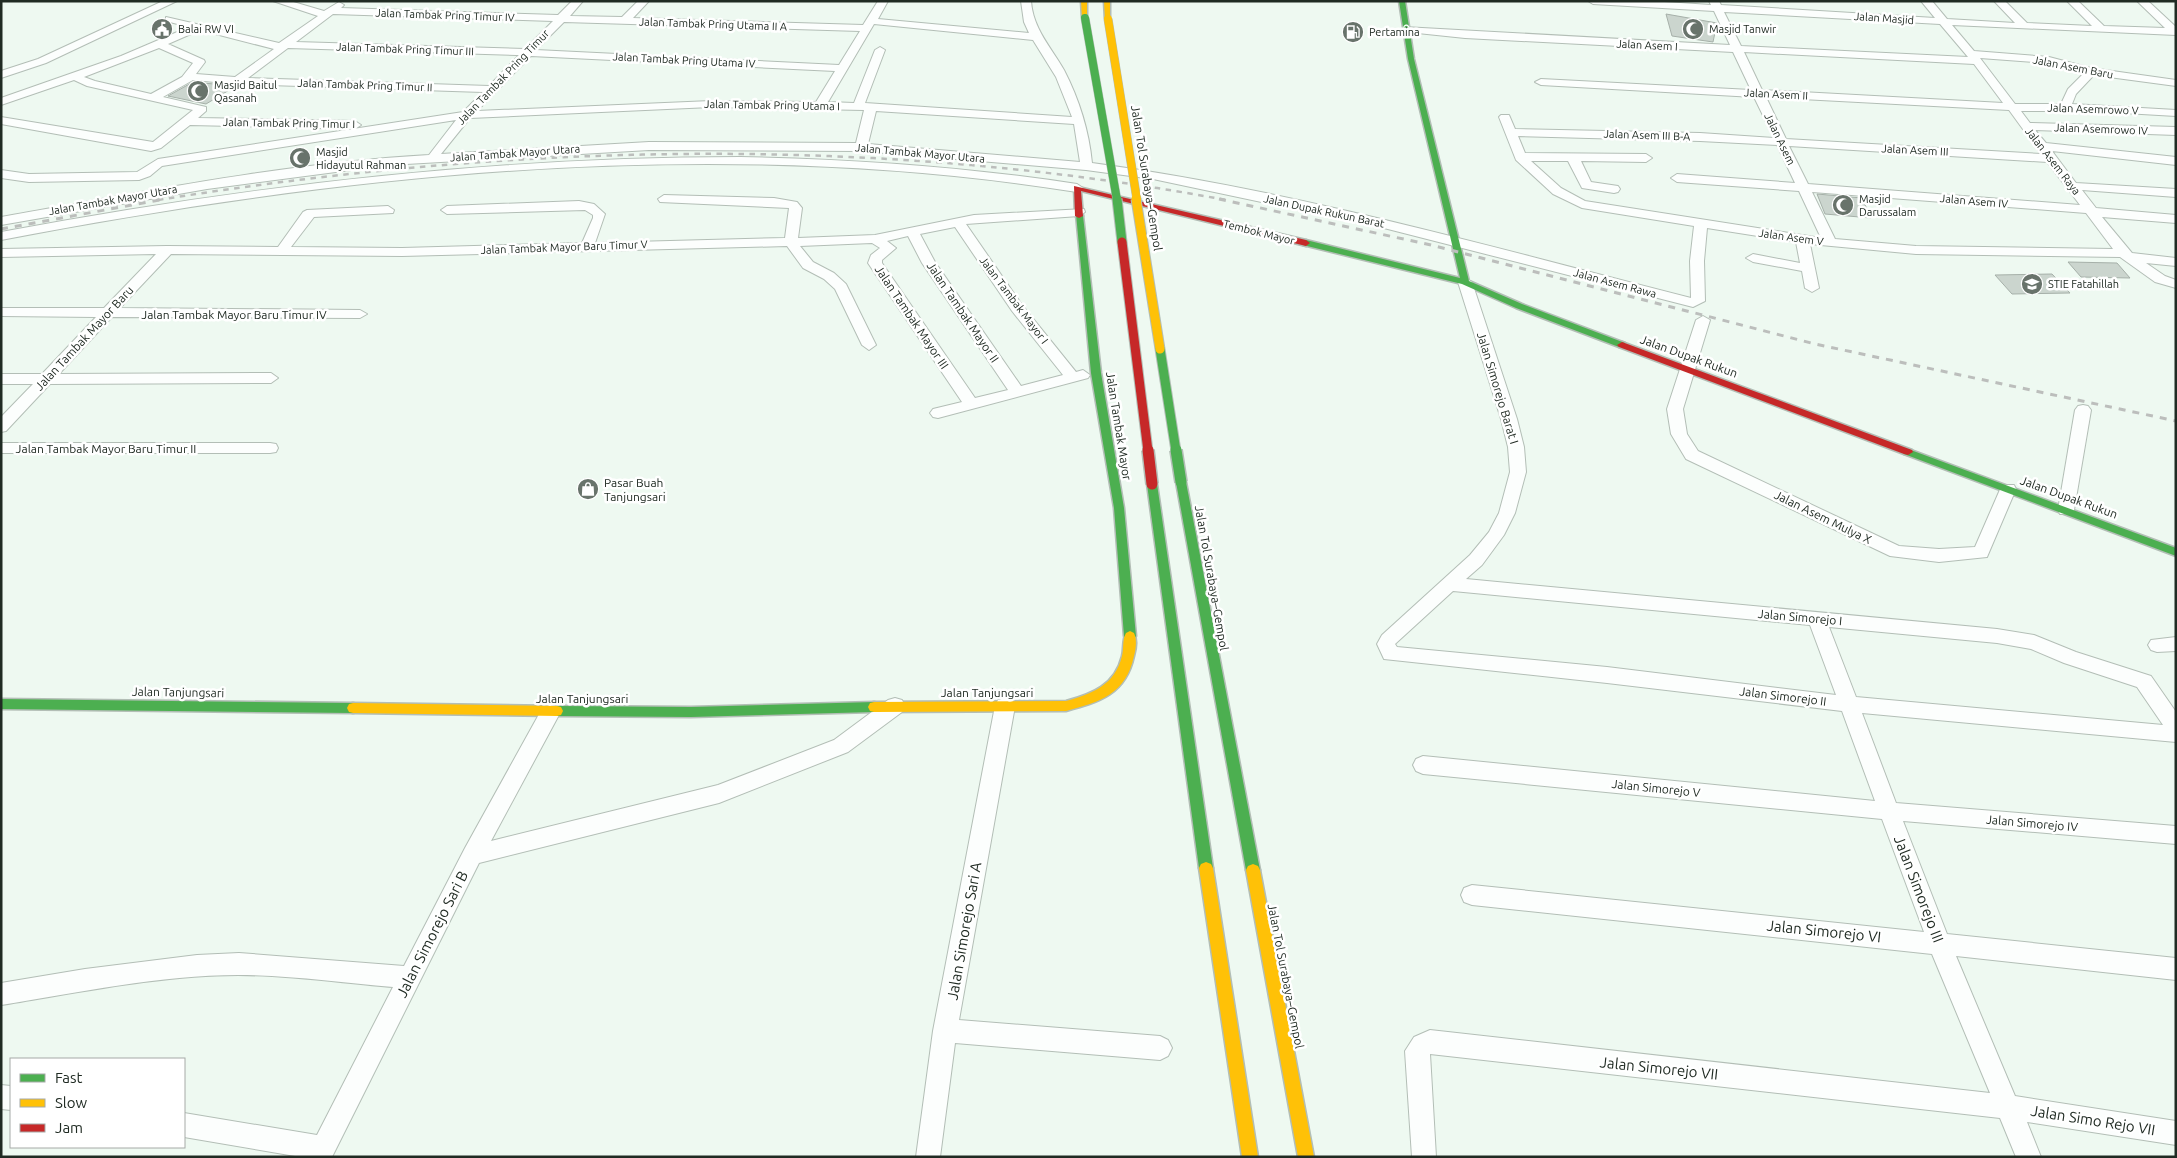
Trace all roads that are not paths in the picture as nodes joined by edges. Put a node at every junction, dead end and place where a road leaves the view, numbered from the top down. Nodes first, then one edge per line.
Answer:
1 (172, 1) edge
2 (278, 1) edge
3 (344, 1) edge
4 (578, 1) edge
5 (644, 1) edge
6 (883, 1) edge
7 (1026, 1) edge
8 (1084, 1) edge
9 (1107, 1) edge
10 (1402, 1) edge
11 (1593, 1) edge
12 (1782, 1) edge
13 (1926, 1) edge
14 (1999, 1) edge
15 (2072, 1) edge
16 (2142, 1) edge
17 (1639, 3) edge
18 (1715, 5) edge
19 (1856, 5) dead end
20 (1788, 12) junction
21 (327, 13) junction
22 (1864, 16) junction
23 (560, 18) junction
24 (170, 19) dead end
25 (624, 22) junction
26 (1944, 22) junction
27 (869, 24) junction
28 (197, 27) junction
29 (2025, 27) junction
30 (1408, 29) junction
31 (2102, 30) junction
32 (2176, 32) edge
33 (1037, 37) junction
34 (159, 44) junction
35 (282, 46) junction
36 (880, 50) dead end
37 (1736, 50) junction
38 (526, 52) junction
39 (1974, 58) junction
40 (842, 68) junction
41 (2091, 71) junction
42 (1, 75) edge
43 (76, 77) junction
44 (188, 78) junction
45 (237, 81) junction
46 (1541, 82) dead end
47 (2176, 83) edge
48 (491, 89) junction
49 (1757, 93) junction
50 (154, 97) junction
51 (1, 102) edge
52 (820, 105) junction
53 (864, 107) junction
54 (2010, 107) junction
55 (2066, 107) junction
56 (2176, 113) edge
57 (467, 115) junction
58 (1505, 117) dead end
59 (1, 120) edge
60 (187, 121) junction
61 (1078, 121) junction
62 (391, 126) junction
63 (2026, 126) junction
64 (2176, 131) edge
65 (1512, 132) junction
66 (1781, 142) junction
67 (2040, 146) junction
68 (860, 147) junction
69 (1520, 157) junction
70 (433, 158) junction
71 (1573, 158) junction
72 (1646, 158) dead end
73 (2049, 158) junction
74 (2176, 161) edge
75 (1086, 166) junction
76 (1, 174) edge
77 (30, 178) junction
78 (1677, 178) dead end
79 (1, 184) edge
80 (2072, 186) junction
81 (1077, 188) junction
82 (1805, 188) junction
83 (1614, 190) dead end
84 (2176, 193) edge
85 (664, 199) dead end
86 (388, 210) dead end
87 (447, 210) dead end
88 (2092, 211) junction
89 (1079, 212) junction
90 (2176, 219) edge
91 (1, 221) edge
92 (958, 222) junction
93 (1701, 224) junction
94 (912, 231) junction
95 (1, 236) edge
96 (1802, 238) junction
97 (875, 239) junction
98 (1456, 241) junction
99 (792, 242) junction
100 (1830, 243) junction
101 (588, 246) junction
102 (168, 250) junction
103 (281, 252) junction
104 (1, 253) edge
105 (2125, 255) junction
106 (1753, 258) dead end
107 (2176, 262) edge
108 (1808, 268) junction
109 (1465, 282) junction
110 (2176, 284) edge
111 (1812, 288) dead end
112 (1, 312) edge
113 (108, 313) junction
114 (360, 314) dead end
115 (1703, 320) dead end
116 (870, 345) dead end
117 (1689, 370) junction
118 (1096, 374) junction
119 (1072, 376) junction
120 (271, 378) dead end
121 (1, 379) edge
122 (45, 379) junction
123 (1016, 391) junction
124 (971, 403) junction
125 (2083, 410) dead end
126 (938, 412) dead end
127 (1, 427) edge
128 (1, 448) edge
129 (270, 448) dead end
130 (2008, 489) junction
131 (2066, 510) junction
132 (2176, 552) edge
133 (1450, 584) junction
134 (1817, 619) junction
135 (2176, 644) edge
136 (2157, 645) dead end
137 (1129, 646) joint
138 (1391, 654) joint
139 (1, 704) edge
140 (1849, 704) junction
141 (895, 706) junction
142 (1005, 706) junction
143 (550, 713) junction
144 (2176, 728) edge
145 (2176, 734) edge
146 (1423, 765) dead end
147 (1889, 810) junction
148 (2176, 835) edge
149 (472, 855) junction
150 (1472, 895) dead end
151 (1939, 943) junction
152 (2176, 969) edge
153 (410, 977) junction
154 (1, 994) edge
155 (945, 1031) junction
156 (1160, 1048) dead end
157 (2009, 1107) junction
158 (185, 1125) edge
159 (2176, 1133) edge
160 (321, 1152) edge
161 (928, 1157) edge
162 (1250, 1157) edge
163 (1306, 1157) edge
164 (1424, 1157) edge
165 (2028, 1157) edge

1 - 42 street
2 - 21 street, Jalan Tambak Pring Timur IV
3 - 21 street
4 - 23 street, Jalan Tambak Pring Timur
5 - 25 street
6 - 27 street
7 - 33 street
8 - 162 main road, bridge
9 - 163 main road, Jalan Tol Surabaya–Gempol, bridge
10 - 30 main road
11 - 17 street, Jalan Masjid
12 - 20 street
13 - 26 street, Jalan Asem Raya
14 - 29 street
15 - 31 street
16 - 32 street
17 - 18 street, Jalan Masjid
18 - 20 street, Jalan Masjid
18 - 37 street, Jalan Asem
19 - 22 street
20 - 22 street, Jalan Masjid
21 - 23 street, Jalan Tambak Pring Timur IV
21 - 35 street
22 - 26 street, Jalan Masjid
23 - 25 street, Jalan Tambak Pring Utama II A
23 - 38 street, Jalan Tambak Pring Timur
24 - 28 street, Jalan Tambak Pring Timur III
25 - 27 street, Jalan Tambak Pring Utama II A
26 - 29 street, Jalan Masjid
26 - 39 street, Jalan Asem Raya
27 - 33 street, Jalan Tambak Pring Utama II A
27 - 40 street
28 - 34 street
28 - 35 street, Jalan Tambak Pring Timur III
29 - 31 street, Jalan Masjid
30 - 37 street, Jalan Asem I
30 - 98 main road
31 - 32 street, Jalan Masjid
33 - 61 street
34 - 43 street
34 - 44 street
35 - 38 street, Jalan Tambak Pring Timur III
35 - 45 street
36 - 53 street
37 - 39 street, Jalan Asem I
37 - 49 street, Jalan Asem
38 - 40 street, Jalan Tambak Pring Utama IV
38 - 48 street, Jalan Tambak Pring Timur
39 - 41 street, Jalan Asem Baru
39 - 54 street, Jalan Asem Raya
40 - 52 street
41 - 47 street, Jalan Asem Baru
41 - 55 street
43 - 50 street
43 - 51 street
44 - 45 street, Jalan Tambak Pring Timur II
44 - 50 street
45 - 48 street, Jalan Tambak Pring Timur II
46 - 49 street, Jalan Asem II
48 - 57 street, Jalan Tambak Pring Timur
49 - 54 street, Jalan Asem II
49 - 66 street, Jalan Asem
50 - 60 street
52 - 53 street, Jalan Tambak Pring Utama I
52 - 57 street, Jalan Tambak Pring Utama I
53 - 61 street, Jalan Tambak Pring Utama I
53 - 68 street
54 - 55 street, Jalan Asemrowo V
54 - 63 street, Jalan Asem Raya
55 - 56 street, Jalan Asemrowo V
57 - 62 street, Jalan Tambak Pring Utama I
57 - 70 street, Jalan Tambak Pring Timur
58 - 65 street, Jalan Asem V
59 - 60 street
60 - 62 street, Jalan Tambak Pring Timur I
61 - 75 street
62 - 77 street
63 - 64 street, Jalan Asemrowo IV
63 - 67 street, Jalan Asem Raya
65 - 66 street, Jalan Asem III B-A
65 - 69 street, Jalan Asem V
66 - 73 street, Jalan Asem III
66 - 82 street, Jalan Asem
67 - 73 street, Jalan Asem Raya
67 - 74 street
68 - 70 street, Jalan Tambak Mayor Utara
68 - 75 street, Jalan Tambak Mayor Utara
69 - 71 street
69 - 93 street, Jalan Asem V
70 - 91 street, Jalan Tambak Mayor Utara
71 - 72 street
71 - 83 street
73 - 80 street, Jalan Asem Raya
75 - 98 street, Jalan Dupak Rukun Barat
76 - 77 street
77 - 79 street
78 - 82 street, Jalan Asem IV
80 - 84 street
80 - 88 street, Jalan Asem Raya
81 - 89 main road
81 - 95 street
81 - 109 main road, Tembok Mayor
82 - 88 street, Jalan Asem IV
82 - 100 street, Jalan Asem
85 - 99 street
86 - 103 street
87 - 101 street
88 - 90 street, Jalan Asem IV
88 - 105 street, Jalan Asem Raya
89 - 92 street, Jalan Tambak Mayor Baru Timur V
89 - 118 main road, Jalan Tambak Mayor
92 - 94 street, Jalan Tambak Mayor Baru Timur V
92 - 119 street, Jalan Tambak Mayor I
93 - 96 street, Jalan Asem V
93 - 98 street, Jalan Asem Rawa
94 - 97 street, Jalan Tambak Mayor Baru Timur V
94 - 123 street, Jalan Tambak Mayor II
96 - 100 street, Jalan Asem V
96 - 108 street
97 - 99 street, Jalan Tambak Mayor Baru Timur V
97 - 124 street, Jalan Tambak Mayor III
98 - 109 main road
99 - 101 street, Jalan Tambak Mayor Baru Timur V
99 - 116 street
100 - 105 street, Jalan Asem V
101 - 103 street, Jalan Tambak Mayor Baru Timur V
102 - 103 street, Jalan Tambak Mayor Baru Timur V
102 - 104 street, Jalan Tambak Mayor Baru Timur V
102 - 113 street, Jalan Tambak Mayor Baru
105 - 107 street, Jalan Asem V
105 - 110 street, Jalan Asem Raya
106 - 108 street
108 - 111 street
109 - 117 main road, Jalan Dupak Rukun
109 - 133 street, Jalan Simorejo Barat I
112 - 113 street, Jalan Tambak Mayor Baru Timur IV
113 - 114 street, Jalan Tambak Mayor Baru Timur IV
113 - 122 street, Jalan Tambak Mayor Baru
115 - 117 street
117 - 130 main road, Jalan Dupak Rukun
117 - 130 street, Jalan Asem Mulya X
118 - 119 street
118 - 137 main road, Jalan Tambak Mayor
119 - 123 street
120 - 122 street
121 - 122 street
122 - 127 street, Jalan Tambak Mayor Baru
123 - 124 street
124 - 126 street
125 - 131 street
128 - 129 street, Jalan Tambak Mayor Baru Timur II
130 - 131 main road, Jalan Dupak Rukun
131 - 132 main road, Jalan Dupak Rukun
133 - 134 street, Jalan Simorejo I
133 - 138 street, Jalan Simorejo Barat I
134 - 140 street, Jalan Simorejo III
134 - 144 street, Jalan Simorejo I
135 - 136 street
137 - 142 main road, Jalan Tanjungsari
138 - 140 street, Jalan Simorejo II
139 - 143 main road, Jalan Tanjungsari
140 - 145 street, Jalan Simorejo II
140 - 147 street, Jalan Simorejo III
141 - 142 main road, Jalan Tanjungsari
141 - 143 main road, Jalan Tanjungsari
141 - 149 street
142 - 155 street, Jalan Simorejo Sari A
143 - 149 street, Jalan Simorejo Sari B
146 - 147 street, Jalan Simorejo V
147 - 148 street, Jalan Simorejo IV
147 - 151 street, Jalan Simorejo III
149 - 153 street, Jalan Simorejo Sari B
150 - 151 street, Jalan Simorejo VI
151 - 152 street, Jalan Simorejo VI
151 - 157 street, Jalan Simorejo III
153 - 154 street
153 - 160 street, Jalan Simorejo Sari B
155 - 156 street
155 - 161 street, Jalan Simorejo Sari A
157 - 159 street, Jalan Simo Rejo VII
157 - 164 street, Jalan Simorejo VII
157 - 165 street, Jalan Simorejo III
158 - 160 street

